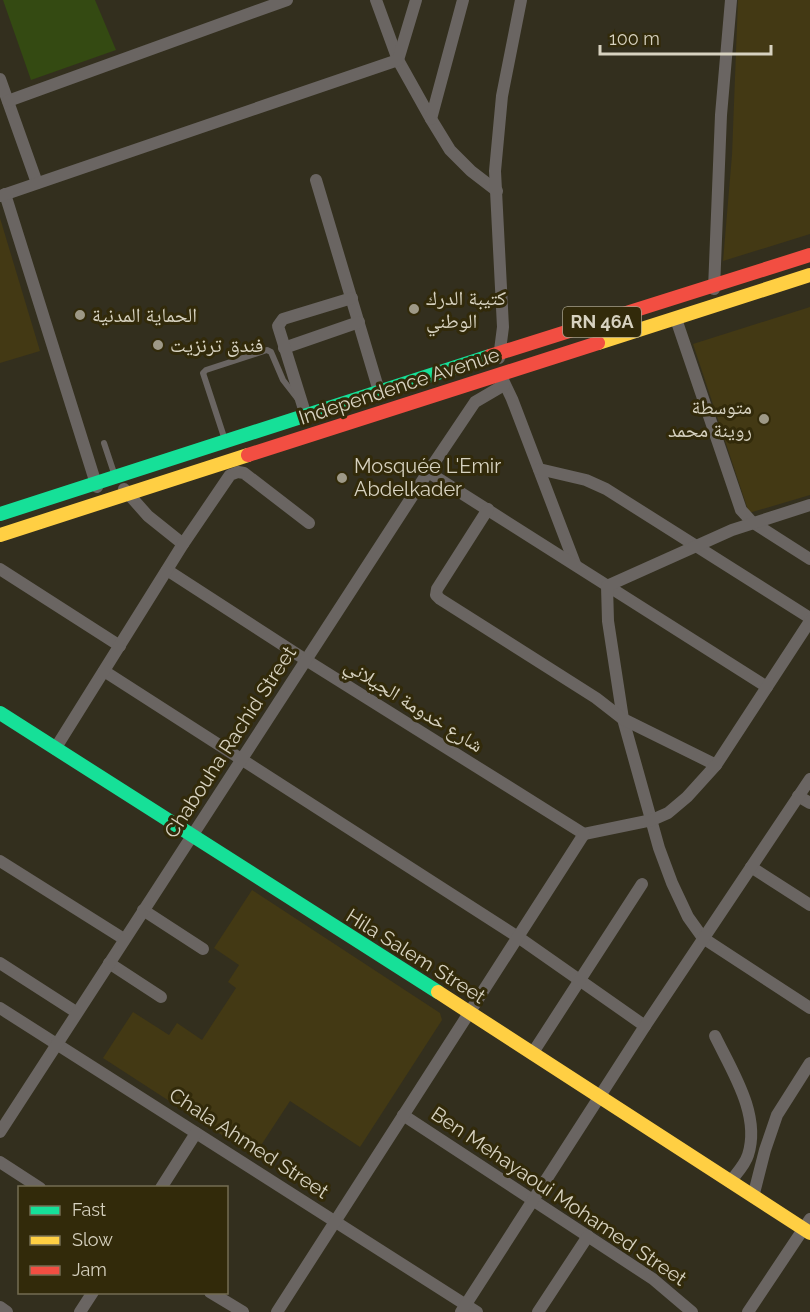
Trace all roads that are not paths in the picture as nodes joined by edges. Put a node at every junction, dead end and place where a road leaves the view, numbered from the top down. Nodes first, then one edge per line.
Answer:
1 (287, 0) edge
2 (376, 0) edge
3 (416, 0) edge
4 (463, 0) edge
5 (521, 0) edge
6 (731, 0) edge
7 (398, 60) junction
8 (0, 79) edge
9 (8, 101) junction
10 (431, 119) junction
11 (316, 180) dead end
12 (37, 183) junction
13 (497, 191) junction
14 (2, 195) edge
15 (810, 255) edge
16 (810, 275) edge
17 (715, 287) junction
18 (352, 298) junction
19 (710, 308) junction
20 (676, 319) junction
21 (359, 322) junction
22 (284, 348) junction
23 (499, 354) junction
24 (502, 379) junction
25 (379, 392) junction
26 (304, 408) junction
27 (312, 435) junction
28 (225, 440) junction
29 (104, 443) dead end
30 (539, 469) junction
31 (428, 472) junction
32 (115, 476) junction
33 (95, 483) junction
34 (128, 494) junction
35 (103, 502) junction
36 (810, 505) edge
37 (488, 509) junction
38 (0, 514) edge
39 (309, 522) dead end
40 (752, 522) junction
41 (0, 535) edge
42 (183, 544) junction
43 (696, 544) junction
44 (810, 559) edge
45 (575, 564) junction
46 (0, 568) edge
47 (167, 570) junction
48 (607, 586) junction
49 (810, 619) edge
50 (120, 646) junction
51 (306, 660) junction
52 (104, 672) junction
53 (767, 687) junction
54 (0, 713) edge
55 (623, 719) junction
56 (55, 749) junction
57 (242, 760) junction
58 (716, 765) junction
59 (810, 778) edge
60 (798, 796) junction
61 (810, 803) edge
62 (652, 820) junction
63 (584, 834) junction
64 (192, 837) junction
65 (0, 861) edge
66 (751, 867) junction
67 (642, 884) dead end
68 (810, 905) edge
69 (143, 910) junction
70 (518, 937) junction
71 (704, 938) junction
72 (124, 939) junction
73 (203, 949) dead end
74 (0, 963) edge
75 (109, 963) junction
76 (579, 981) junction
77 (161, 997) dead end
78 (0, 1008) edge
79 (810, 1008) edge
80 (76, 1011) junction
81 (469, 1012) junction
82 (645, 1026) junction
83 (716, 1036) dead end
84 (56, 1044) junction
85 (532, 1054) junction
86 (810, 1063) edge
87 (599, 1097) junction
88 (403, 1115) junction
89 (0, 1131) edge
90 (196, 1133) junction
91 (0, 1162) edge
92 (732, 1184) junction
93 (37, 1186) edge
94 (162, 1186) edge
95 (753, 1196) junction
96 (532, 1200) junction
97 (335, 1221) junction
98 (808, 1227) edge
99 (588, 1236) junction
100 (92, 1294) edge
101 (212, 1294) edge
102 (0, 1308) edge
103 (463, 1308) edge
104 (7, 1312) edge
105 (80, 1312) edge
106 (243, 1312) edge
107 (277, 1312) edge
108 (477, 1312) edge
109 (538, 1312) edge
110 (692, 1312) edge
111 (748, 1312) edge

1 - 9 street
2 - 7 street
3 - 7 street
4 - 10 street
5 - 13 street
6 - 17 street
7 - 10 street
7 - 12 street
8 - 9 street
9 - 12 street
10 - 13 street
11 - 18 street
12 - 14 street
13 - 23 street
14 - 33 street
15 - 17 main road, Independence Avenue / RN 46A
16 - 19 main road, Independence Avenue / RN 46A
17 - 19 street
17 - 23 main road, Independence Avenue / RN 46A
18 - 21 street
18 - 22 street
19 - 20 main road, Independence Avenue / RN 46A
20 - 24 main road, Independence Avenue / RN 46A
20 - 40 street
21 - 22 street
21 - 25 street
22 - 26 street
23 - 24 street
23 - 25 main road, Independence Avenue / RN 46A
24 - 27 main road, Independence Avenue / RN 46A
24 - 30 street
24 - 31 street, Chabouha Rachid Street
25 - 26 main road, Independence Avenue / RN 46A
26 - 27 street
26 - 28 main road, Independence Avenue / RN 46A
26 - 28 lane
27 - 34 main road, Independence Avenue / RN 46A
28 - 32 main road, Independence Avenue / RN 46A
29 - 32 lane
30 - 43 street
30 - 45 street
31 - 37 street
31 - 51 street, Chabouha Rachid Street
32 - 33 main road, Independence Avenue / RN 46A
32 - 34 street
33 - 35 street
33 - 38 main road, Independence Avenue / RN 46A
34 - 35 main road, Independence Avenue / RN 46A
34 - 42 street
35 - 41 main road, Independence Avenue / RN 46A
36 - 40 street
37 - 45 street
37 - 55 street
39 - 42 street
40 - 43 street
40 - 44 street
42 - 47 street
43 - 48 street
43 - 49 street
45 - 48 street
46 - 50 street
47 - 50 street
47 - 51 street, شارع خدومة الجيلاني
48 - 53 street
48 - 55 street
49 - 53 street
50 - 52 street
51 - 57 street, Chabouha Rachid Street
51 - 63 street, شارع خدومة الجيلاني
52 - 56 street
52 - 57 street
53 - 58 street
54 - 56 main road, Hila Salem Street
55 - 58 street
55 - 62 street
56 - 64 main road, Hila Salem Street
57 - 64 street, Chabouha Rachid Street
57 - 70 street
58 - 62 street
59 - 60 street
60 - 61 street
60 - 66 street
62 - 63 street
62 - 71 street
63 - 70 street
64 - 69 street, Chabouha Rachid Street
64 - 81 main road, Hila Salem Street
65 - 72 street
66 - 68 street
66 - 71 street
67 - 76 street
69 - 72 street, Chabouha Rachid Street
69 - 73 street
70 - 76 street
70 - 81 street
71 - 79 street
71 - 82 street
72 - 75 street, Chabouha Rachid Street
74 - 80 street
75 - 77 street
75 - 80 street, Chabouha Rachid Street
76 - 82 street
76 - 85 street
78 - 84 street, Chala Ahmed Street
80 - 84 street, Chabouha Rachid Street
81 - 85 main road, Hila Salem Street
81 - 88 street
82 - 87 street
83 - 92 street
84 - 89 street, Chabouha Rachid Street
84 - 90 street, Chala Ahmed Street
85 - 87 main road, Hila Salem Street
86 - 95 street
87 - 92 main road, Hila Salem Street
87 - 96 street
88 - 96 street, Ben Mehayaoui Mohamed Street
88 - 97 street
90 - 94 street
90 - 97 street, Chala Ahmed Street
91 - 93 street
92 - 95 main road, Hila Salem Street
95 - 98 main road, Hila Salem Street
96 - 99 street, Ben Mehayaoui Mohamed Street
96 - 103 street
97 - 103 street, Chala Ahmed Street
97 - 107 street
98 - 111 street
99 - 109 street
99 - 110 street, Ben Mehayaoui Mohamed Street
100 - 105 street
101 - 106 street
102 - 104 street
103 - 108 street, Chala Ahmed Street

